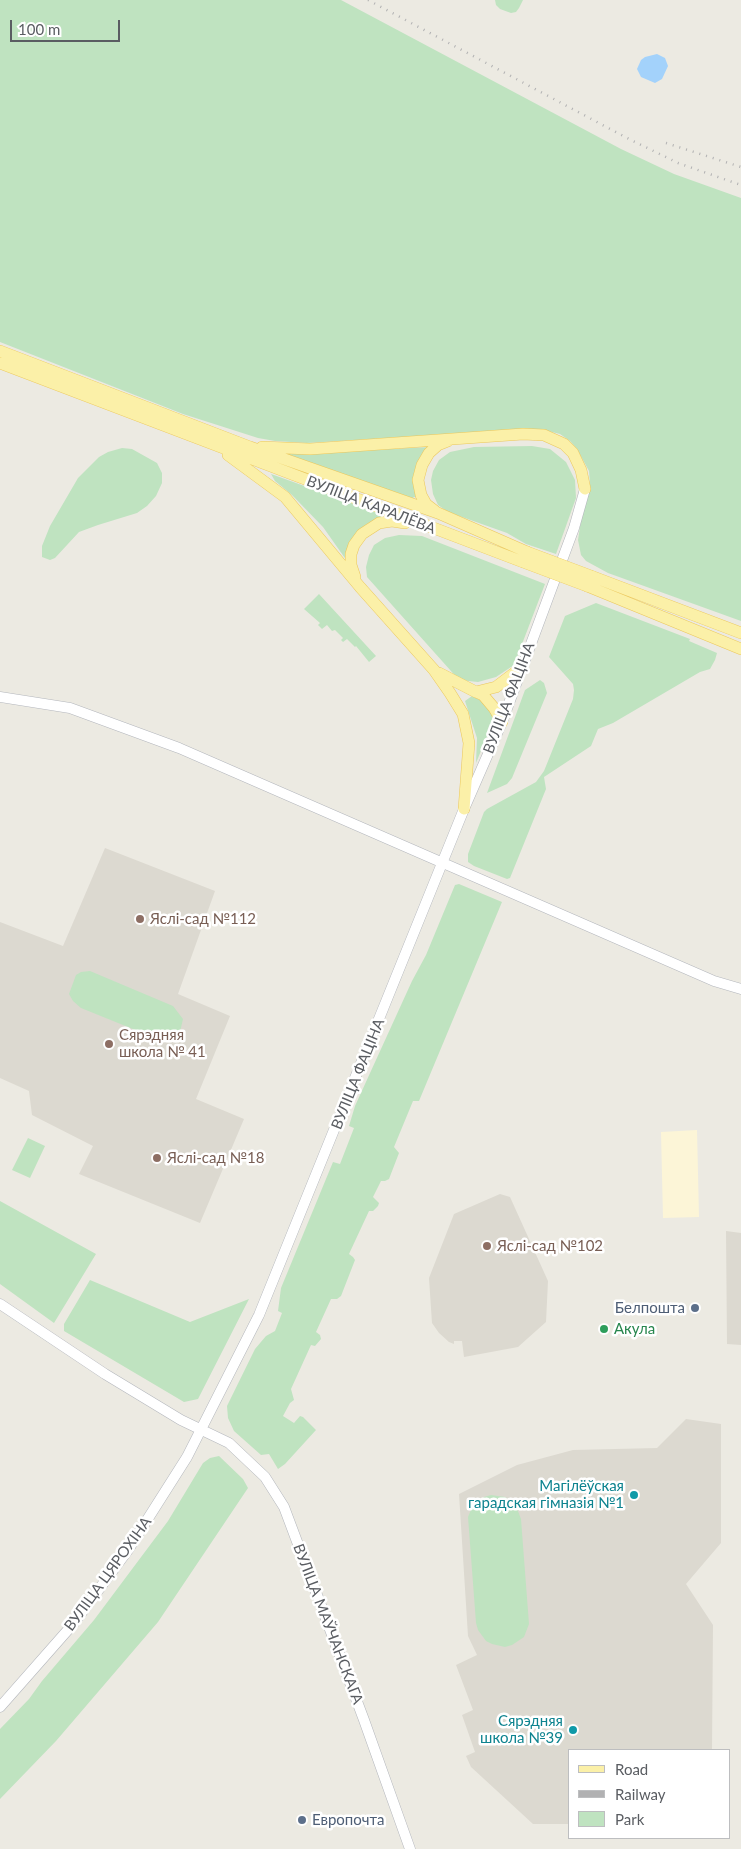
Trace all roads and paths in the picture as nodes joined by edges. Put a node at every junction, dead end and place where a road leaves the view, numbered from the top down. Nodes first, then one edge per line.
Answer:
1 (0, 351) edge
2 (0, 363) edge
3 (453, 439) junction
4 (216, 446) junction
5 (250, 447) junction
6 (585, 489) joint
7 (438, 514) junction
8 (434, 529) junction
9 (525, 557) junction
10 (589, 581) junction
11 (360, 587) junction
12 (741, 633) edge
13 (741, 649) edge
14 (521, 668) junction
15 (434, 670) junction
16 (476, 692) junction
17 (0, 697) edge
18 (502, 722) junction
19 (464, 809) junction
20 (443, 863) junction
21 (741, 988) edge
22 (0, 1304) edge
23 (202, 1430) junction
24 (0, 1707) edge
25 (410, 1849) edge

1 - 5 main road, ВУЛІЦА КАРАЛЁВА
2 - 4 main road, ВУЛІЦА КАРАЛЁВА
3 - 5 main road
3 - 6 main road
3 - 7 main road
4 - 8 main road, ВУЛІЦА КАРАЛЁВА
4 - 11 main road
5 - 7 main road, ВУЛІЦА КАРАЛЁВА
6 - 14 main road, ВУЛІЦА ФАЦІНА
7 - 9 main road, ВУЛІЦА КАРАЛЁВА
8 - 9 main road, ВУЛІЦА КАРАЛЁВА
8 - 11 main road
9 - 10 main road, ВУЛІЦА КАРАЛЁВА, bridge
10 - 12 main road, ВУЛІЦА КАРАЛЁВА
10 - 13 main road, ВУЛІЦА КАРАЛЁВА
11 - 15 main road
14 - 16 main road
14 - 18 main road, ВУЛІЦА ФАЦІНА
15 - 16 main road
15 - 19 main road
16 - 18 main road
17 - 20 main road
18 - 19 main road, ВУЛІЦА ФАЦІНА
19 - 20 main road, ВУЛІЦА ФАЦІНА
20 - 21 main road
20 - 23 main road, ВУЛІЦА ФАЦІНА
22 - 23 main road
23 - 24 main road, ВУЛІЦА ЦЯРОХІНА
23 - 25 main road, ВУЛІЦА МАЎЧАНСКАГА

